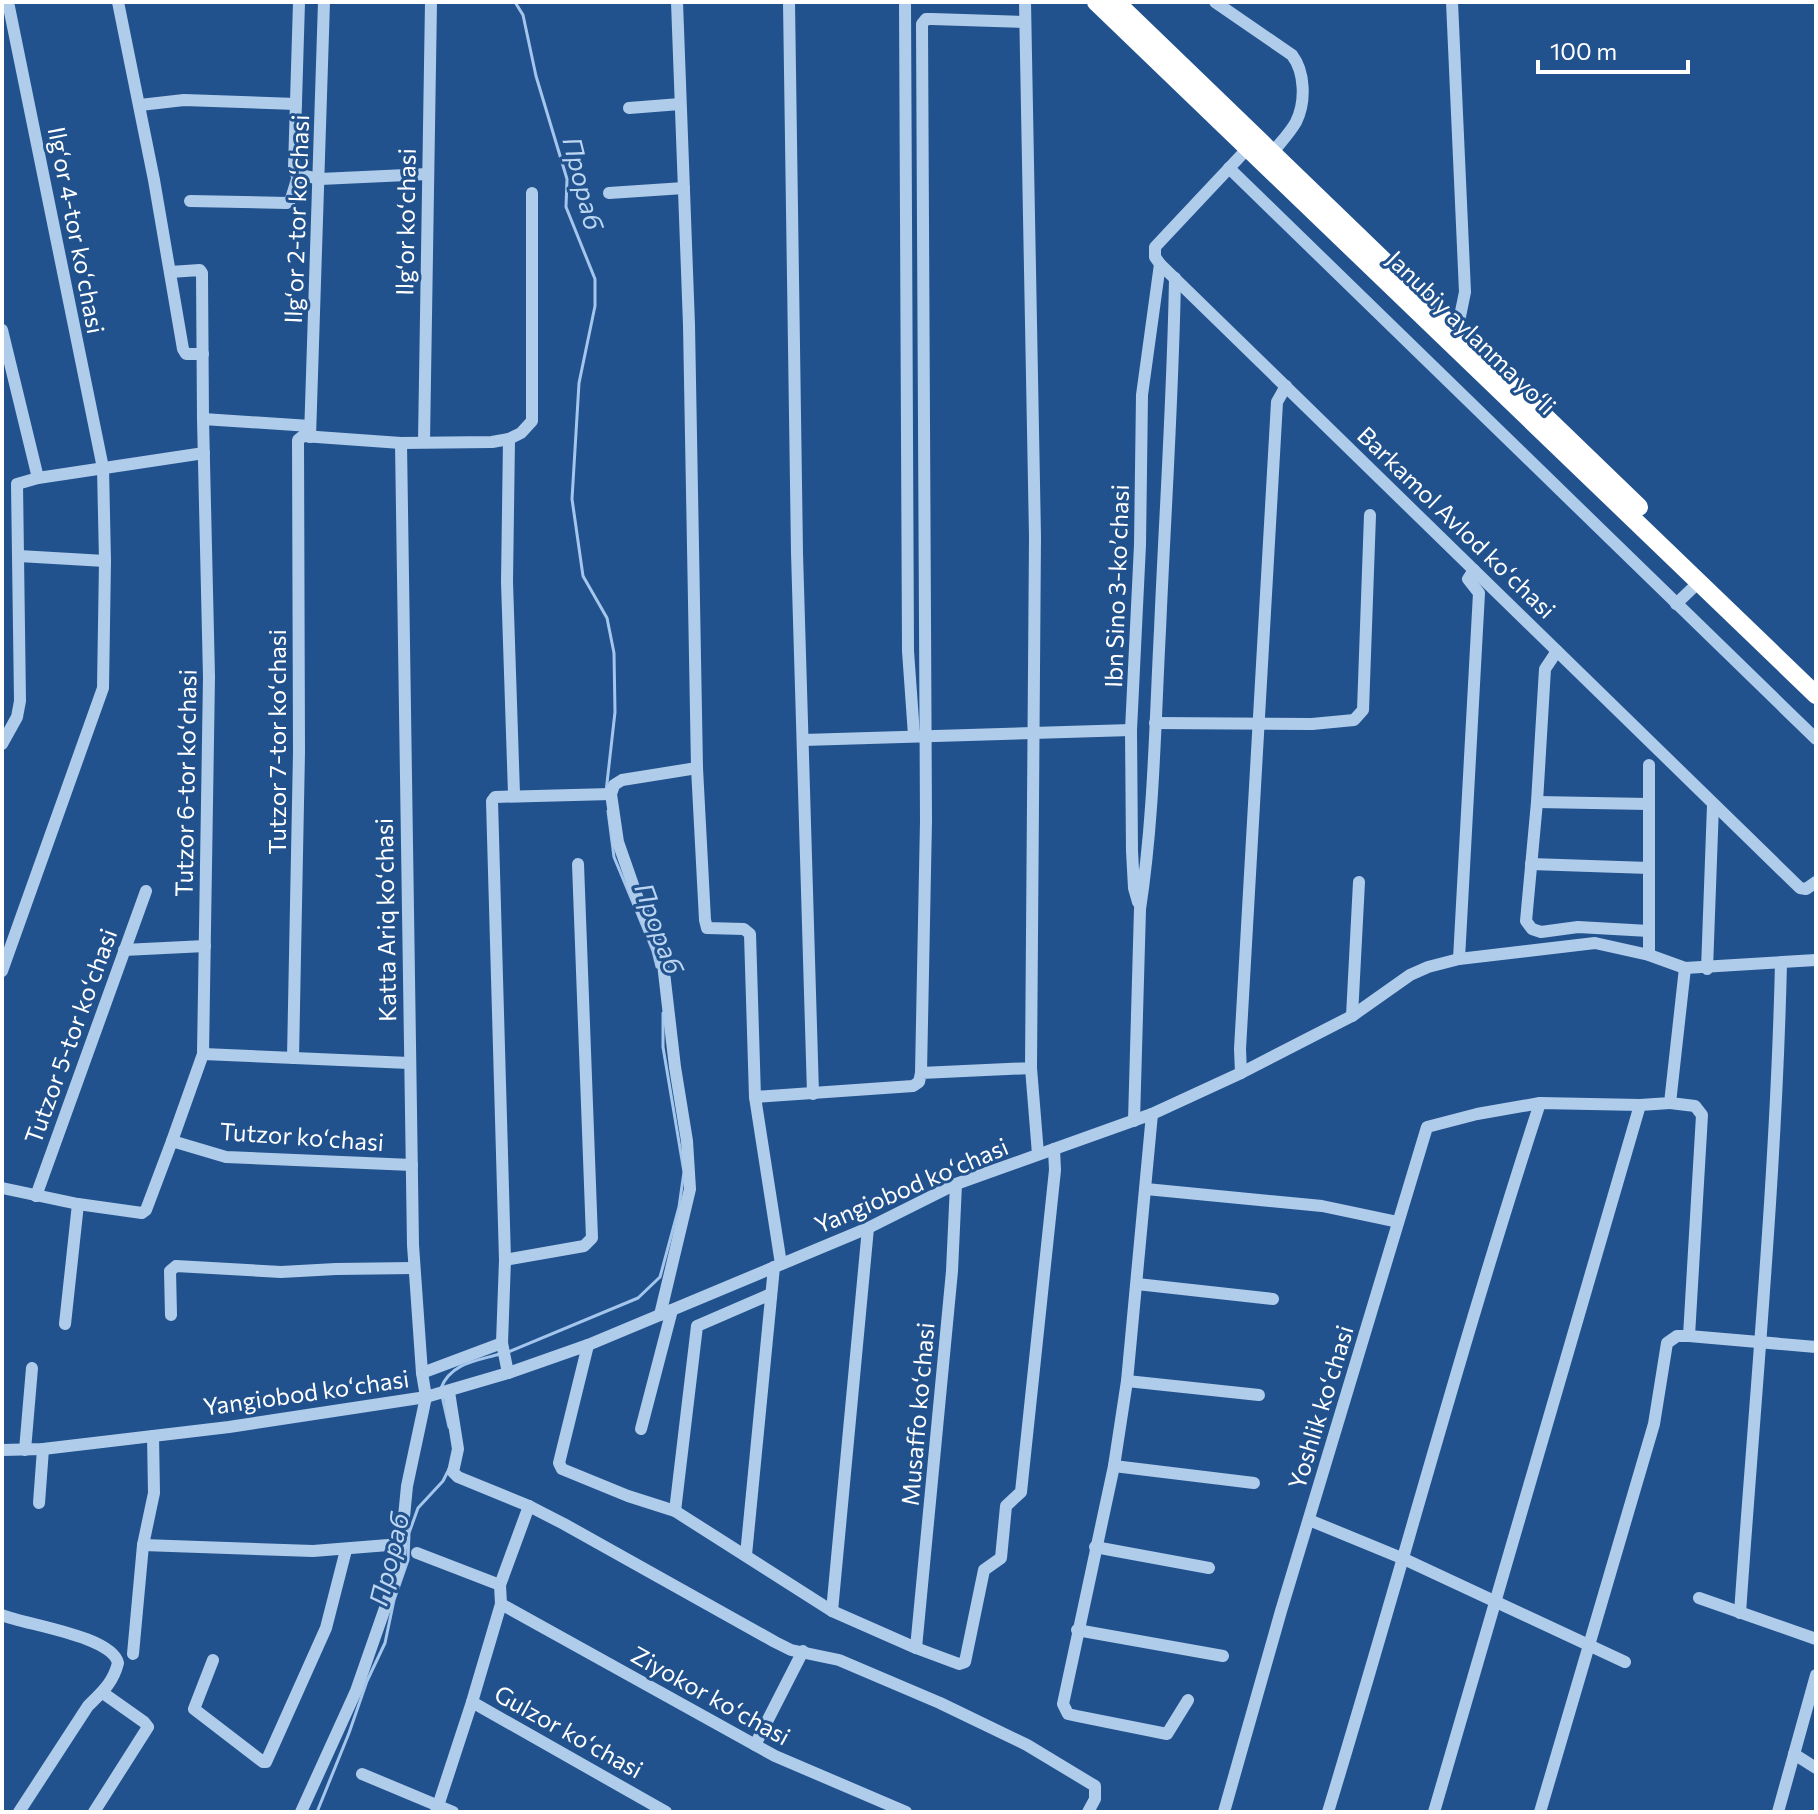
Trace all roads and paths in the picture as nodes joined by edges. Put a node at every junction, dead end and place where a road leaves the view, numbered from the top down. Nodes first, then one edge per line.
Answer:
1 (8, 2) edge
2 (118, 2) edge
3 (299, 2) edge
4 (324, 2) edge
5 (431, 2) edge
6 (677, 2) edge
7 (789, 2) edge
8 (905, 2) edge
9 (1025, 2) edge
10 (1096, 2) edge
11 (1116, 2) edge
12 (1215, 2) edge
13 (1452, 2) edge
14 (1025, 22) junction
15 (296, 104) junction
16 (680, 104) junction
17 (140, 105) junction
18 (629, 108) dead end
19 (905, 113) junction
20 (921, 115) junction
21 (1248, 148) junction
22 (1272, 153) junction
23 (1229, 168) junction
24 (428, 174) junction
25 (298, 176) junction
26 (320, 179) junction
27 (684, 188) junction
28 (532, 193) dead end
29 (609, 193) dead end
30 (190, 201) dead end
31 (1160, 264) junction
32 (170, 272) junction
33 (1175, 278) junction
34 (2, 330) edge
35 (1457, 331) junction
36 (203, 354) junction
37 (1286, 386) junction
38 (203, 419) junction
39 (310, 431) junction
40 (509, 439) junction
41 (424, 442) junction
42 (401, 443) junction
43 (204, 453) junction
44 (103, 468) junction
45 (38, 478) junction
46 (17, 484) junction
47 (2, 488) edge
48 (1370, 515) dead end
49 (19, 556) junction
50 (105, 561) junction
51 (1474, 570) junction
52 (1699, 582) junction
53 (1676, 604) junction
54 (1557, 651) junction
55 (1816, 679) edge
56 (1816, 695) edge
57 (1155, 723) junction
58 (1259, 726) junction
59 (1131, 730) junction
60 (1033, 731) junction
61 (919, 735) junction
62 (1816, 739) edge
63 (803, 740) junction
64 (2, 744) edge
65 (1649, 765) dead end
66 (697, 768) junction
67 (514, 794) junction
68 (607, 794) junction
69 (1537, 802) junction
70 (1648, 804) junction
71 (1713, 805) junction
72 (578, 864) dead end
73 (1531, 864) junction
74 (1649, 868) junction
75 (1359, 882) dead end
76 (1816, 882) edge
77 (146, 891) dead end
78 (1140, 909) junction
79 (1649, 931) junction
80 (205, 946) junction
81 (124, 950) junction
82 (1649, 955) junction
83 (1459, 959) junction
84 (1816, 960) edge
85 (1781, 963) junction
86 (1685, 968) junction
87 (1707, 969) junction
88 (2, 971) edge
89 (1352, 1016) junction
90 (203, 1054) junction
91 (293, 1058) junction
92 (409, 1063) junction
93 (1031, 1068) junction
94 (921, 1073) junction
95 (1241, 1073) junction
96 (813, 1094) junction
97 (755, 1097) junction
98 (1540, 1103) junction
99 (1670, 1103) junction
100 (1640, 1105) junction
101 (1152, 1114) junction
102 (1134, 1121) junction
103 (172, 1141) junction
104 (1054, 1149) junction
105 (1038, 1154) junction
106 (412, 1165) junction
107 (956, 1184) junction
108 (2, 1188) edge
109 (1146, 1189) junction
110 (36, 1196) junction
111 (78, 1204) junction
112 (1398, 1222) junction
113 (868, 1228) junction
114 (505, 1260) junction
115 (778, 1266) junction
116 (414, 1268) junction
117 (1137, 1284) junction
118 (771, 1294) junction
119 (1273, 1299) dead end
120 (687, 1303) junction
121 (666, 1313) junction
122 (171, 1315) dead end
123 (65, 1324) dead end
124 (695, 1331) junction
125 (1689, 1336) junction
126 (1759, 1342) junction
127 (502, 1343) junction
128 (588, 1345) junction
129 (1816, 1347) edge
130 (32, 1368) dead end
131 (422, 1373) junction
132 (508, 1373) junction
133 (1127, 1381) junction
134 (449, 1392) junction
135 (1259, 1395) dead end
136 (426, 1397) junction
137 (641, 1429) dead end
138 (153, 1436) junction
139 (43, 1449) junction
140 (2, 1450) edge
141 (25, 1450) junction
142 (1114, 1466) junction
143 (1254, 1483) dead end
144 (39, 1503) dead end
145 (529, 1506) junction
146 (675, 1511) junction
147 (1309, 1520) junction
148 (401, 1544) junction
149 (143, 1545) junction
150 (1095, 1547) junction
151 (346, 1550) junction
152 (417, 1553) dead end
153 (746, 1555) junction
154 (1404, 1559) junction
155 (1209, 1568) dead end
156 (500, 1585) junction
157 (1699, 1598) dead end
158 (1497, 1601) junction
159 (501, 1604) junction
160 (832, 1611) junction
161 (1740, 1613) junction
162 (4, 1619) edge
163 (1077, 1630) junction
164 (1816, 1639) edge
165 (1589, 1646) junction
166 (916, 1648) junction
167 (803, 1651) junction
168 (133, 1654) dead end
169 (1223, 1656) dead end
170 (213, 1660) dead end
171 (1625, 1662) dead end
172 (1816, 1675) edge
173 (103, 1693) junction
174 (1188, 1700) dead end
175 (472, 1702) junction
176 (755, 1745) junction
177 (1794, 1754) junction
178 (1816, 1768) edge
179 (362, 1774) dead end
180 (438, 1808) edge
181 (652, 1808) edge
182 (19, 1812) edge
183 (94, 1812) edge
184 (301, 1812) edge
185 (453, 1812) edge
186 (666, 1812) edge
187 (906, 1812) edge
188 (1088, 1812) edge
189 (1224, 1812) edge
190 (1328, 1812) edge
191 (1434, 1812) edge
192 (1540, 1812) edge
193 (1778, 1812) edge

1 - 44 street, Ilgʻor 4-tor koʻchasi
2 - 17 street
3 - 15 street
4 - 26 street, Ilgʻor 2-tor koʻchasi
5 - 24 street, Ilgʻor koʻchasi
6 - 16 street
7 - 63 street
8 - 19 street
9 - 14 street
10 - 21 highway, Janubiy aylanma yoʻli
11 - 22 highway, Janubiy aylanma yoʻli
12 - 22 street
13 - 35 street
14 - 20 street
14 - 60 street
15 - 17 street
15 - 25 street
16 - 18 street
16 - 27 street
17 - 32 street
19 - 20 street
19 - 61 street
20 - 61 street
21 - 23 street
21 - 52 highway, Janubiy aylanma yoʻli
22 - 35 highway, Janubiy aylanma yoʻli
23 - 31 street
23 - 53 street
24 - 26 street
24 - 41 street, Ilgʻor koʻchasi
25 - 26 street
25 - 30 street
26 - 39 street, Ilgʻor 2-tor koʻchasi
27 - 29 street
27 - 66 street
28 - 40 street
31 - 33 street, Barkamol Avlod koʻchasi
31 - 59 street, Ibn Sino 3-koʼchasi
32 - 36 street
32 - 36 street, Tutzor 6-tor koʻchasi
33 - 37 street, Barkamol Avlod koʻchasi
33 - 57 street, Ibn Sino 3-koʼchasi
34 - 45 street
35 - 55 highway, Janubiy aylanma yoʻli
36 - 38 street, Tutzor 6-tor koʻchasi
37 - 51 street, Barkamol Avlod koʻchasi
37 - 58 street
38 - 39 street
38 - 43 street, Tutzor 6-tor koʻchasi
39 - 42 street
39 - 91 street, Tutzor 7-tor koʻchasi
40 - 41 street
40 - 67 street
41 - 42 street
42 - 92 street, Katta Ariq koʻchasi
43 - 44 street
43 - 80 street, Tutzor 6-tor koʻchasi
44 - 45 street
44 - 50 street, Ilgʻor 4-tor koʻchasi
45 - 46 street
46 - 47 street
46 - 49 street
48 - 58 street
49 - 50 street
49 - 64 street
50 - 88 street, Ilgʻor 4-tor koʻchasi
51 - 54 street, Barkamol Avlod koʻchasi
51 - 83 street
52 - 53 street
52 - 56 highway, Janubiy aylanma yoʻli
53 - 62 street
54 - 69 street
54 - 71 street, Barkamol Avlod koʻchasi
57 - 58 street
57 - 78 street, Ibn Sino 3-koʼchasi
58 - 95 street
59 - 60 street
59 - 78 street, Ibn Sino 3-koʼchasi
60 - 61 street
60 - 93 street
61 - 63 street
61 - 94 street
63 - 96 street
65 - 70 street
66 - 68 street
66 - 97 street
67 - 68 street
67 - 114 street
68 - 121 street
69 - 70 street
69 - 73 street
70 - 74 street
71 - 76 street, Barkamol Avlod koʻchasi
71 - 87 street
72 - 114 street
73 - 74 street
73 - 79 street
74 - 79 street
75 - 89 street
77 - 81 street, Tutzor 5-tor koʻchasi
78 - 102 street, Ibn Sino 3-koʼchasi
79 - 82 street
80 - 81 street
80 - 90 street, Tutzor 6-tor koʻchasi
81 - 110 street, Tutzor 5-tor koʻchasi
82 - 83 street, Yangiobod koʻchasi
82 - 86 street, Yangiobod koʻchasi
83 - 89 street, Yangiobod koʻchasi
84 - 85 street, Yangiobod koʻchasi
85 - 87 street, Yangiobod koʻchasi
85 - 126 street
86 - 87 street, Yangiobod koʻchasi
86 - 99 street
89 - 95 street, Yangiobod koʻchasi
90 - 91 street
90 - 103 street, Tutzor 6-tor koʻchasi
91 - 92 street
92 - 106 street, Katta Ariq koʻchasi
93 - 94 street
93 - 105 street
94 - 96 street
95 - 101 street, Yangiobod koʻchasi
96 - 97 street
97 - 115 street
98 - 100 street, Yoshlik koʻchasi
98 - 112 street, Yoshlik koʻchasi
98 - 154 street
99 - 100 street, Yoshlik koʻchasi
99 - 125 street, Yoshlik koʻchasi
100 - 158 street
101 - 102 street, Yangiobod koʻchasi
101 - 109 street
102 - 104 street, Yangiobod koʻchasi
103 - 106 street, Tutzor koʻchasi
103 - 111 street
104 - 105 street, Yangiobod koʻchasi
104 - 166 street
105 - 107 street, Yangiobod koʻchasi
106 - 116 street, Katta Ariq koʻchasi
107 - 113 street, Yangiobod koʻchasi
107 - 166 street, Musaffo koʻchasi
108 - 110 street
109 - 112 street
109 - 117 street
110 - 111 street
111 - 123 street
112 - 147 street, Yoshlik koʻchasi
113 - 115 street, Yangiobod koʻchasi
113 - 160 street
114 - 127 street
115 - 118 street
115 - 120 street, Yangiobod koʻchasi
116 - 122 street
116 - 131 street, Katta Ariq koʻchasi
117 - 119 street
117 - 133 street
118 - 124 street
118 - 153 street
120 - 121 street, Yangiobod koʻchasi
120 - 124 street
121 - 128 street, Yangiobod koʻchasi
121 - 137 street
124 - 146 street
125 - 126 street
125 - 165 street
126 - 129 street
126 - 161 street
127 - 131 street
127 - 132 street
128 - 132 street, Yangiobod koʻchasi
128 - 146 street
130 - 141 street
131 - 136 street, Katta Ariq koʻchasi
132 - 134 street, Yangiobod koʻchasi
133 - 135 street
133 - 142 street
134 - 136 street, Yangiobod koʻchasi
134 - 145 street
136 - 138 street, Yangiobod koʻchasi
136 - 148 street
138 - 139 street, Yangiobod koʻchasi
138 - 149 street
139 - 141 street, Yangiobod koʻchasi
139 - 144 street
140 - 141 street, Yangiobod koʻchasi
142 - 143 street
142 - 150 street
145 - 156 street
145 - 167 street
146 - 153 street
147 - 154 street
147 - 189 street, Yoshlik koʻchasi
148 - 151 street
148 - 184 street
149 - 151 street
149 - 168 street
150 - 155 street
150 - 163 street
151 - 170 street
152 - 156 street
153 - 160 street
154 - 158 street
154 - 190 street
156 - 159 street
157 - 161 street
158 - 165 street
158 - 191 street
159 - 175 street
159 - 176 street, Ziyokor koʻchasi
160 - 166 street
161 - 164 street
162 - 173 street
163 - 169 street
163 - 174 street
165 - 171 street
165 - 192 street
167 - 176 street
167 - 188 street
172 - 177 street
173 - 182 street
173 - 183 street
175 - 180 street, Gulzor koʻchasi
175 - 181 street, Gulzor koʻchasi
176 - 187 street, Ziyokor koʻchasi
177 - 178 street
177 - 193 street
179 - 180 street
180 - 185 street
181 - 186 street, Gulzor koʻchasi

